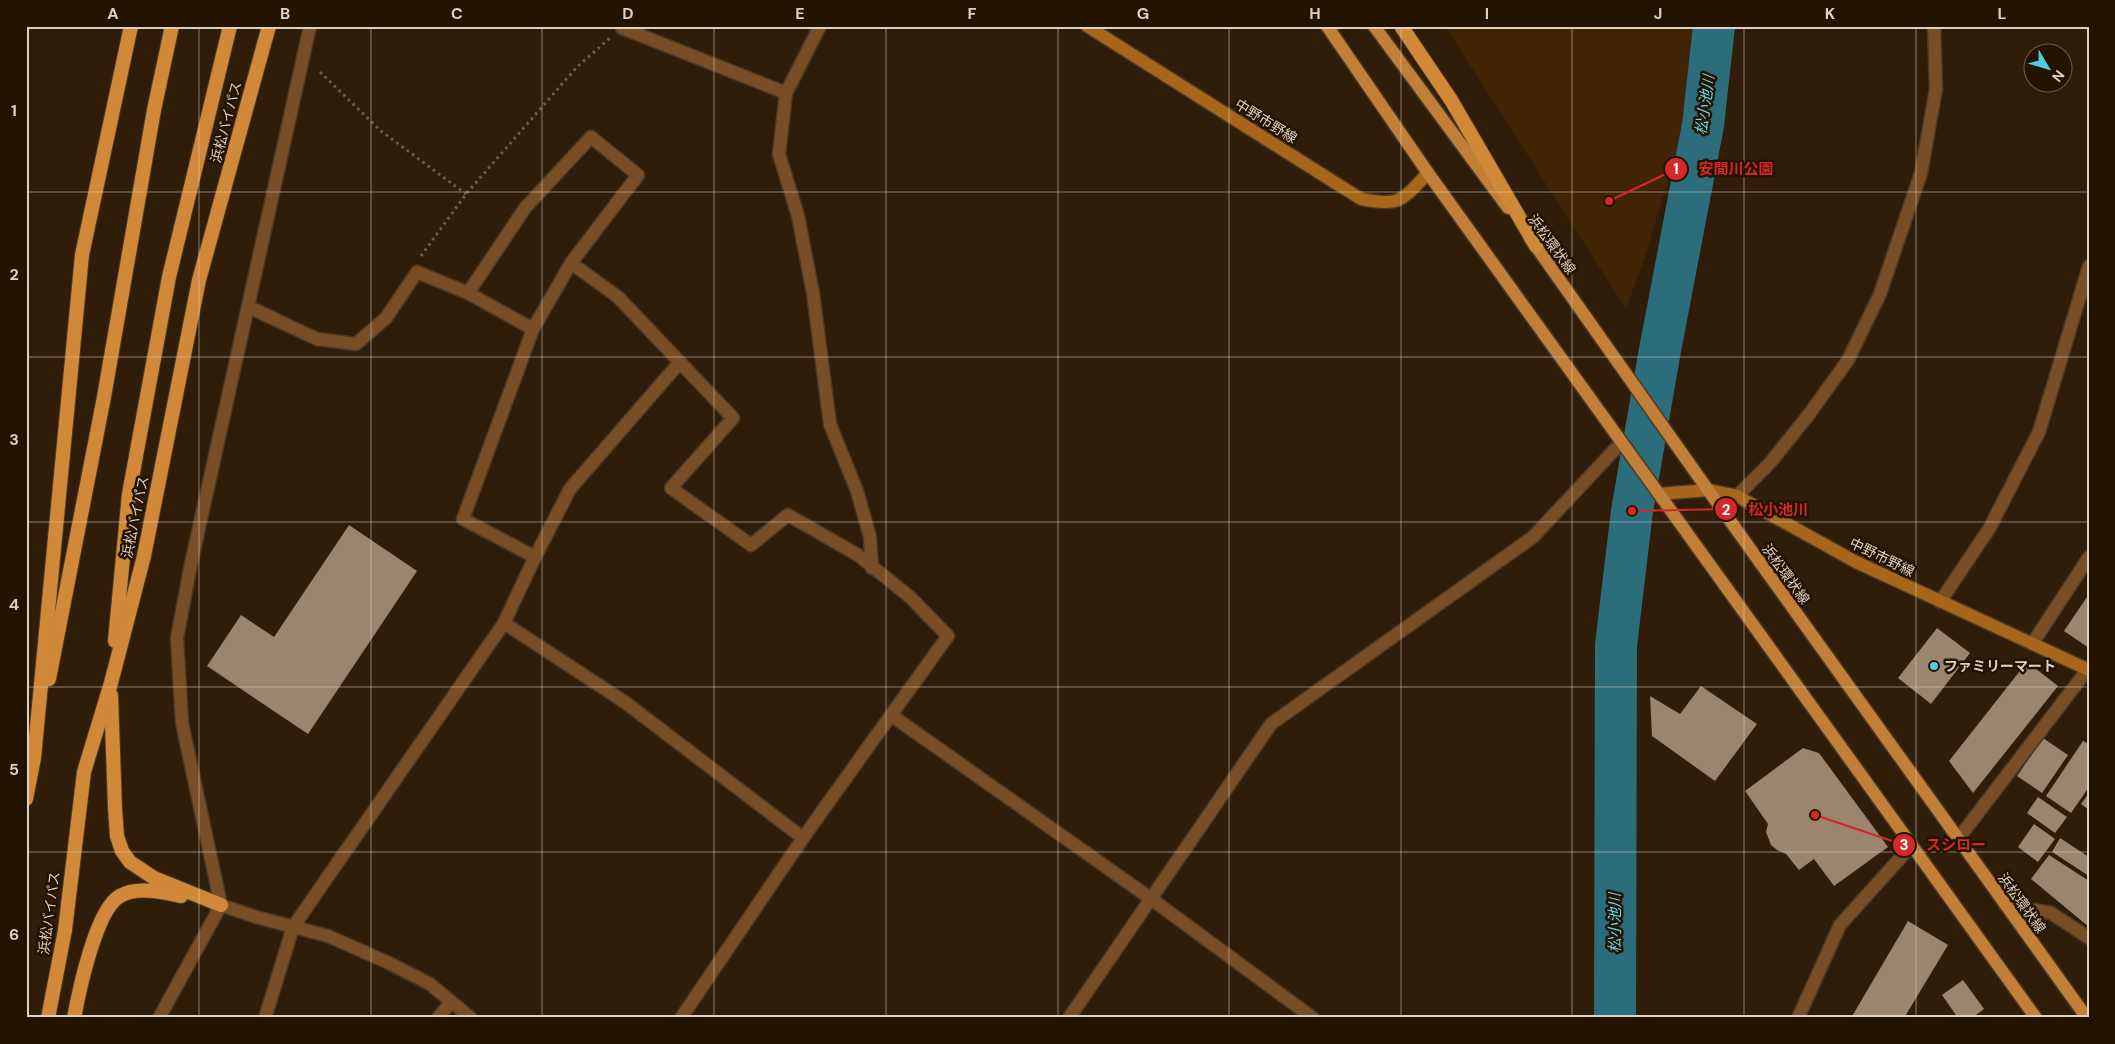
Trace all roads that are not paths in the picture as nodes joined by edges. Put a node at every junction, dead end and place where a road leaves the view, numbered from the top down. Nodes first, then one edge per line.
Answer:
1 (131, 26) edge
2 (172, 26) edge
3 (230, 26) edge
4 (269, 26) edge
5 (310, 26) edge
6 (820, 26) edge
7 (1087, 26) edge
8 (1327, 26) edge
9 (1374, 26) edge
10 (1401, 26) edge
11 (1934, 26) edge
12 (623, 27) edge
13 (786, 93) junction
14 (1428, 173) junction
15 (1536, 246) junction
16 (571, 263) junction
17 (2089, 266) edge
18 (468, 293) junction
19 (249, 307) junction
20 (533, 329) junction
21 (680, 362) junction
22 (1624, 445) junction
23 (1708, 490) junction
24 (1659, 494) junction
25 (1737, 496) junction
26 (535, 557) junction
27 (2089, 558) edge
28 (872, 568) junction
29 (1940, 602) junction
30 (504, 624) junction
31 (2032, 644) junction
32 (2088, 670) edge
33 (111, 683) junction
34 (891, 715) junction
35 (34, 758) junction
36 (26, 798) edge
37 (804, 838) junction
38 (1958, 839) junction
39 (1912, 845) junction
40 (1150, 898) junction
41 (221, 905) junction
42 (2006, 905) junction
43 (293, 926) junction
44 (2089, 938) edge
45 (451, 1002) junction
46 (48, 1018) edge
47 (74, 1018) edge
48 (160, 1018) edge
49 (265, 1018) edge
50 (438, 1018) edge
51 (471, 1018) edge
52 (681, 1018) edge
53 (1069, 1018) edge
54 (1313, 1018) edge
55 (1798, 1018) edge
56 (2036, 1018) edge
57 (2087, 1018) edge

1 - 35 highway
2 - 35 highway
3 - 33 highway
4 - 33 highway, 浜松バイパス
5 - 19 street
6 - 13 street
7 - 14 main road, 中野市野線
8 - 14 main road
9 - 15 main road, 浜松環状線
10 - 15 highway
11 - 25 street
12 - 13 street
13 - 28 street
14 - 22 main road
15 - 23 main road, 浜松環状線
16 - 18 street
16 - 20 street
16 - 21 street
17 - 29 street
18 - 19 street
18 - 20 street
19 - 41 street
20 - 26 street
21 - 26 street
21 - 28 street
22 - 24 main road
22 - 40 street
23 - 24 main road, 中野市野線
23 - 25 main road, 中野市野線
23 - 38 main road, 浜松環状線
24 - 39 main road
25 - 29 main road, 中野市野線
26 - 30 street
27 - 31 street
28 - 34 street
29 - 31 main road, 中野市野線
30 - 37 street
30 - 43 street
31 - 32 main road, 中野市野線
32 - 38 street
33 - 41 highway
33 - 46 highway, 浜松バイパス
34 - 37 street
34 - 40 street
35 - 36 highway
37 - 52 street
38 - 42 main road, 浜松環状線
39 - 55 street
39 - 56 main road
40 - 53 street
40 - 54 street
41 - 43 street
41 - 47 highway
41 - 48 street
42 - 44 street
42 - 57 main road, 浜松環状線
43 - 45 street
43 - 49 street
45 - 50 street
45 - 51 street

